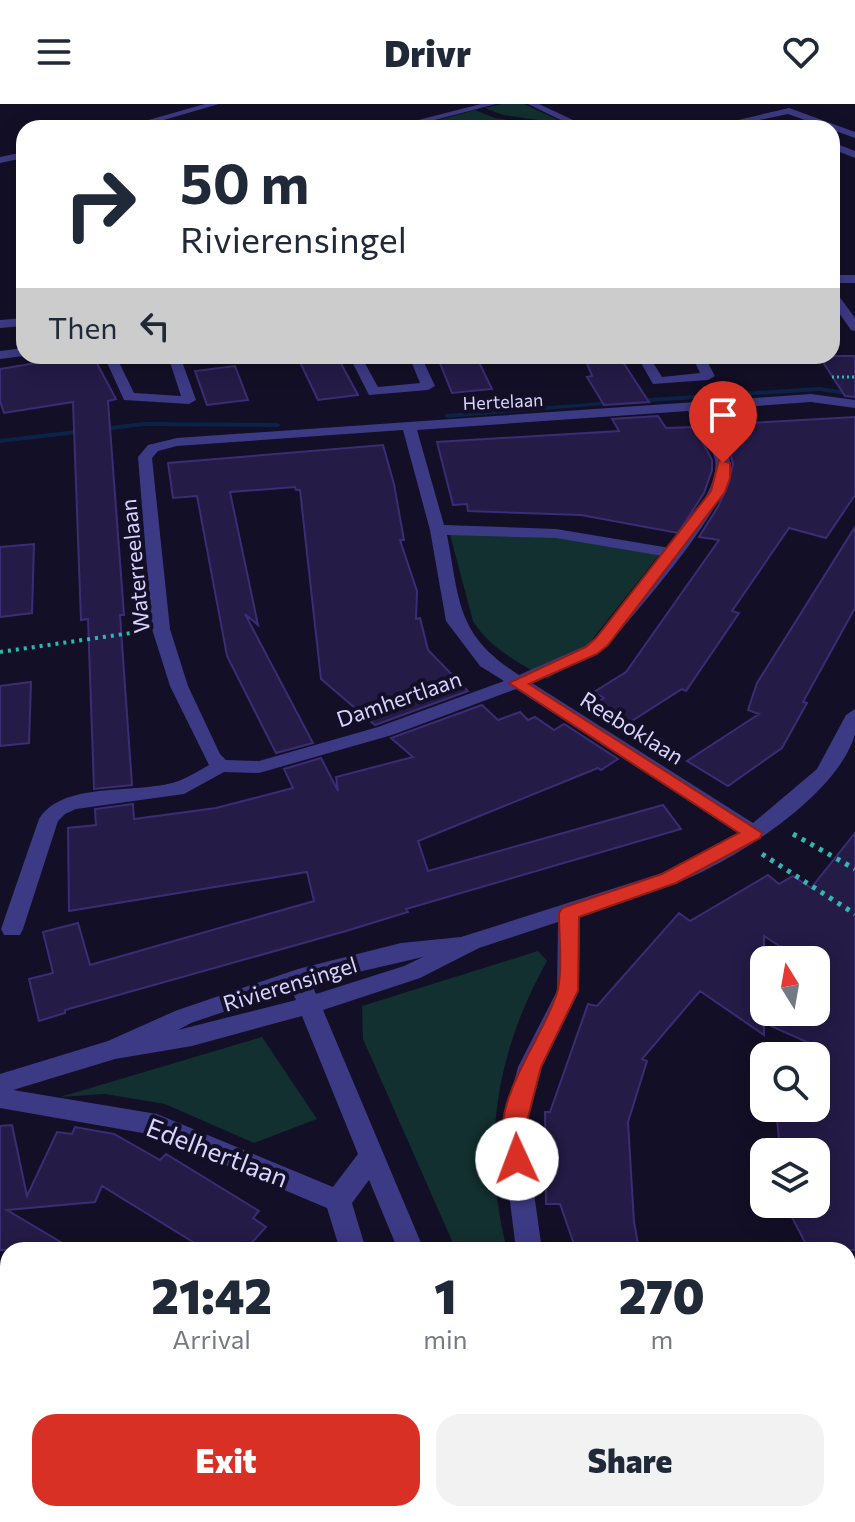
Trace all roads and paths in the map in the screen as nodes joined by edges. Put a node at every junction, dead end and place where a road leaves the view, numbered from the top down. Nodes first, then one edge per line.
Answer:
1 (172, 104) edge
2 (215, 104) edge
3 (492, 104) edge
4 (532, 104) edge
5 (747, 104) edge
6 (192, 110) junction
7 (773, 114) junction
8 (155, 120) edge
9 (425, 120) edge
10 (567, 120) edge
11 (746, 120) edge
12 (789, 120) edge
13 (814, 120) edge
14 (840, 306) edge
15 (855, 327) edge
16 (114, 364) edge
17 (177, 364) edge
18 (359, 364) edge
19 (418, 364) edge
20 (648, 364) edge
21 (702, 364) edge
22 (855, 404) edge
23 (694, 409) junction
24 (409, 426) junction
25 (153, 448) joint
26 (438, 530) junction
27 (673, 553) junction
28 (161, 629) junction
29 (0, 652) edge
30 (517, 683) junction
31 (855, 715) edge
32 (221, 766) junction
33 (755, 832) junction
34 (855, 869) edge
35 (569, 913) junction
36 (855, 914) edge
37 (12, 929) dead end
38 (471, 942) junction
39 (298, 978) junction
40 (309, 1005) junction
41 (115, 1049) junction
42 (0, 1084) edge
43 (0, 1098) edge
44 (371, 1157) junction
45 (338, 1201) junction
46 (351, 1242) edge
47 (408, 1242) edge
48 (528, 1242) edge

1 - 6 street
2 - 6 street
3 - 9 street
4 - 10 street
5 - 7 street
6 - 8 street
7 - 11 street
7 - 12 street
7 - 13 street
14 - 15 street
16 - 17 street
18 - 19 street
20 - 21 street
22 - 23 street, Hertelaan
23 - 24 street, Hertelaan
23 - 27 street, Damhertlaan
24 - 25 street, Hertelaan
24 - 26 street, Reeboklaan
25 - 28 street, Waterreelaan
26 - 27 street
26 - 30 street, Reeboklaan
27 - 30 street, Damhertlaan
28 - 29 path
28 - 32 street, Waterreelaan
30 - 32 street, Damhertlaan
30 - 33 street, Reeboklaan
31 - 33 street, Rivierensingel
32 - 37 street
33 - 34 path
33 - 35 street, Rivierensingel
33 - 36 path
35 - 38 street, Rivierensingel
35 - 48 street
38 - 39 street, Rivierensingel
38 - 40 street, Rivierensingel
39 - 40 street
39 - 41 street, Rivierensingel
40 - 41 street, Rivierensingel
40 - 44 street
41 - 42 street, Rivierensingel
43 - 45 street, Edelhertlaan
44 - 45 street
44 - 47 street
45 - 46 street

